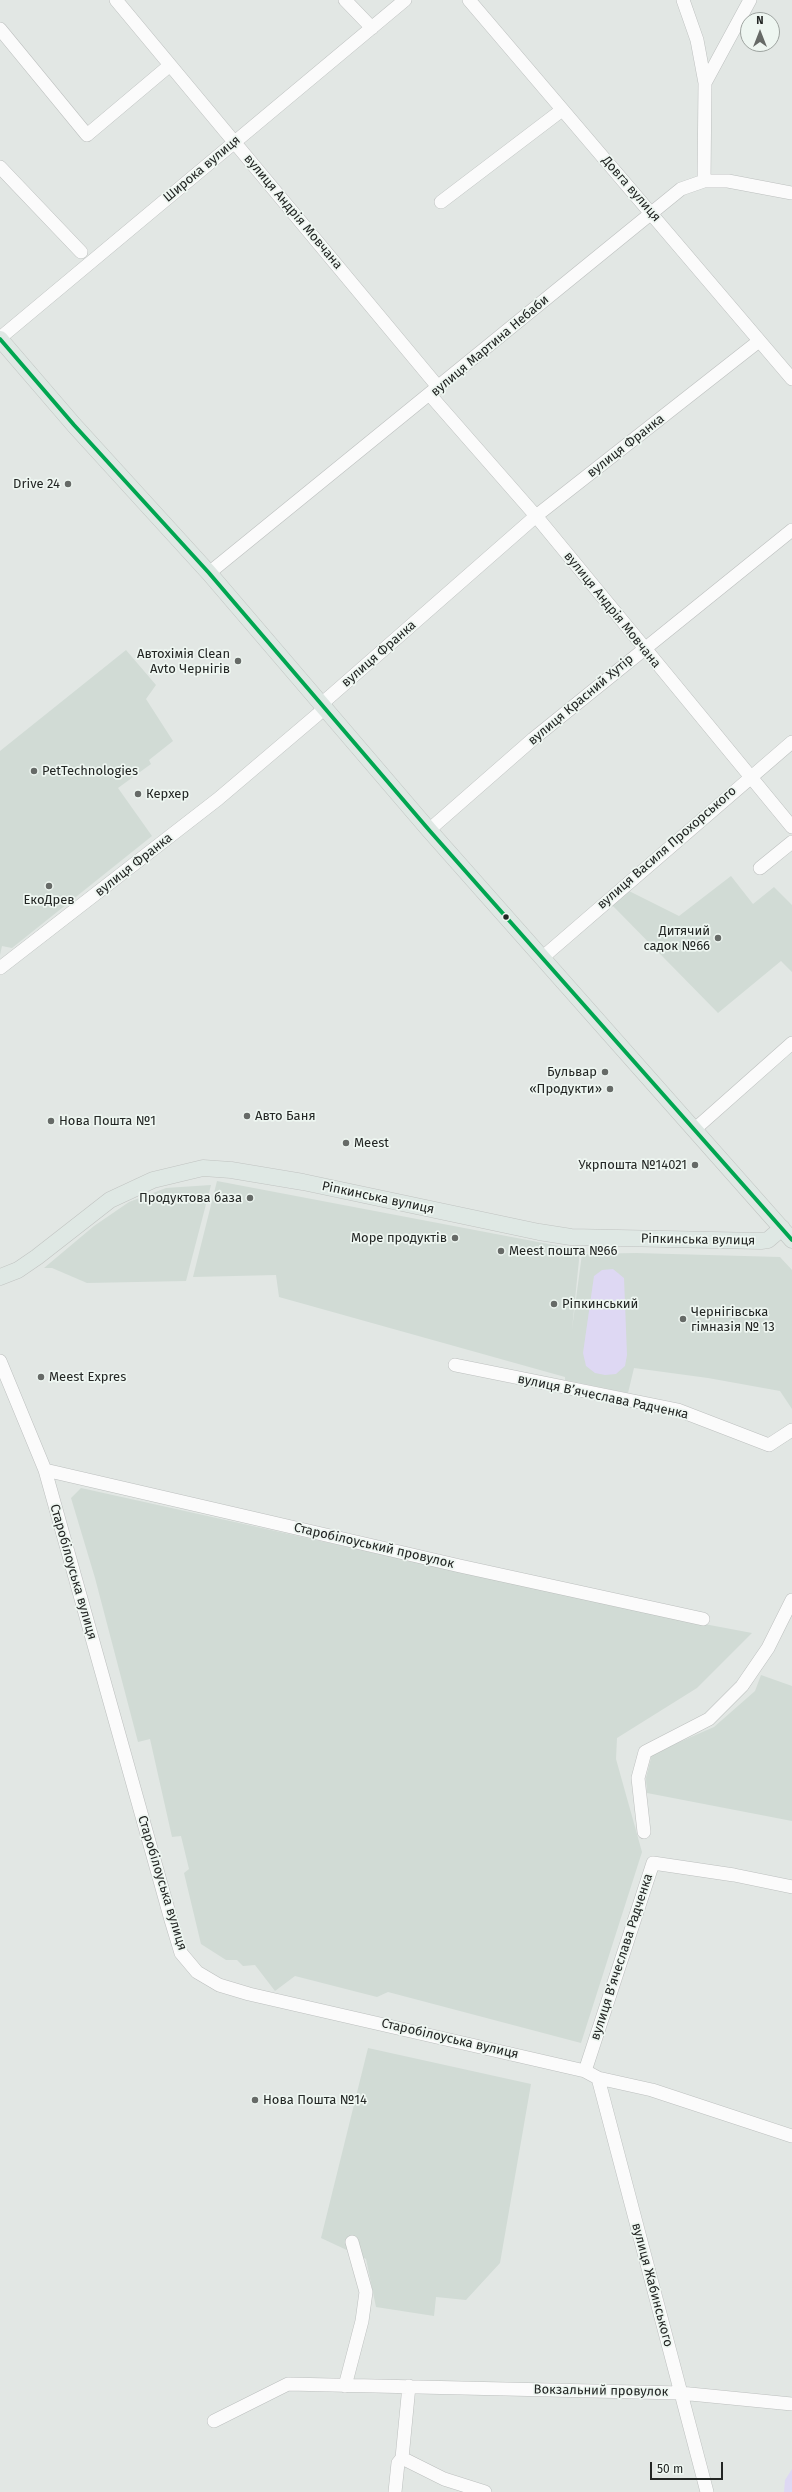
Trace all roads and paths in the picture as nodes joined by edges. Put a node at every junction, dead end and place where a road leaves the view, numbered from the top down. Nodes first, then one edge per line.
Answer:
1 (116, 0) edge
2 (345, 0) edge
3 (405, 0) edge
4 (469, 0) edge
5 (683, 0) edge
6 (750, 0) edge
7 (372, 28) junction
8 (0, 29) edge
9 (169, 66) junction
10 (705, 83) junction
11 (562, 110) junction
12 (234, 142) junction
13 (0, 167) edge
14 (704, 181) junction
15 (792, 193) edge
16 (441, 202) dead end
17 (652, 213) junction
18 (81, 252) dead end
19 (0, 338) edge
20 (759, 341) junction
21 (792, 379) edge
22 (435, 391) junction
23 (536, 516) junction
24 (792, 530) edge
25 (209, 573) junction
26 (643, 649) junction
27 (324, 708) junction
28 (792, 742) edge
29 (750, 777) junction
30 (792, 827) edge
31 (429, 830) junction
32 (792, 842) edge
33 (760, 868) dead end
34 (543, 957) junction
35 (0, 968) edge
36 (792, 1043) edge
37 (695, 1129) junction
38 (787, 1234) edge
39 (0, 1277) edge
40 (0, 1361) edge
41 (455, 1365) dead end
42 (792, 1430) edge
43 (45, 1470) junction
44 (792, 1600) edge
45 (703, 1619) dead end
46 (644, 1832) dead end
47 (792, 1887) edge
48 (585, 2071) junction
49 (598, 2078) junction
50 (792, 2136) edge
51 (352, 2242) dead end
52 (345, 2386) junction
53 (409, 2386) junction
54 (680, 2393) junction
55 (792, 2404) edge
56 (214, 2421) dead end
57 (400, 2460) junction
58 (395, 2492) edge
59 (485, 2492) edge
60 (707, 2492) edge

1 - 9 street, вулиця Андрія Мовчана
2 - 7 street
3 - 7 street, Широка вулиця
4 - 11 street, Довга вулиця
5 - 10 street
6 - 10 street
7 - 12 street, Широка вулиця
8 - 9 street
9 - 12 street, вулиця Андрія Мовчана
10 - 14 street
11 - 16 street
11 - 17 street, Довга вулиця
12 - 19 street, Широка вулиця
12 - 22 street, вулиця Андрія Мовчана
13 - 18 street
14 - 15 street, вулиця Мартина Небаби
14 - 17 street, вулиця Мартина Небаби
17 - 20 street, Довга вулиця
17 - 22 street, вулиця Мартина Небаби
19 - 25 main road
20 - 21 street, Довга вулиця
20 - 23 street, вулиця Франка
22 - 23 street, вулиця Андрія Мовчана
22 - 25 street, вулиця Мартина Небаби
23 - 26 street, вулиця Андрія Мовчана
23 - 27 street, вулиця Франка
24 - 26 street, вулиця Красний Хутір
25 - 27 main road
26 - 29 street, вулиця Андрія Мовчана
26 - 31 street, вулиця Красний Хутір
27 - 31 main road
27 - 35 street, вулиця Франка
28 - 29 street, вулиця Василя Прохорського
29 - 30 street, вулиця Андрія Мовчана
29 - 34 street, вулиця Василя Прохорського
31 - 34 main road
32 - 33 street
34 - 37 main road
36 - 37 street
37 - 38 main road
38 - 39 main road, Ріпкинська вулиця
40 - 43 street, Старобілоуська вулиця
41 - 42 street, вулиця Вʼячеслава Радченка
43 - 45 street, Старобілоуський провулок
43 - 48 street, Старобілоуська вулиця
44 - 46 street
47 - 48 street, вулиця Вʼячеслава Радченка
48 - 49 street, Старобілоуська вулиця
49 - 50 street, Старобілоуська вулиця
49 - 54 street, вулиця Жабинського
51 - 52 street
52 - 53 street, Вокзальний провулок
52 - 56 street, Вокзальний провулок
53 - 54 street, Вокзальний провулок
53 - 57 street
54 - 55 street, Вокзальний провулок
54 - 60 street, вулиця Жабинського
57 - 58 street
57 - 59 street

